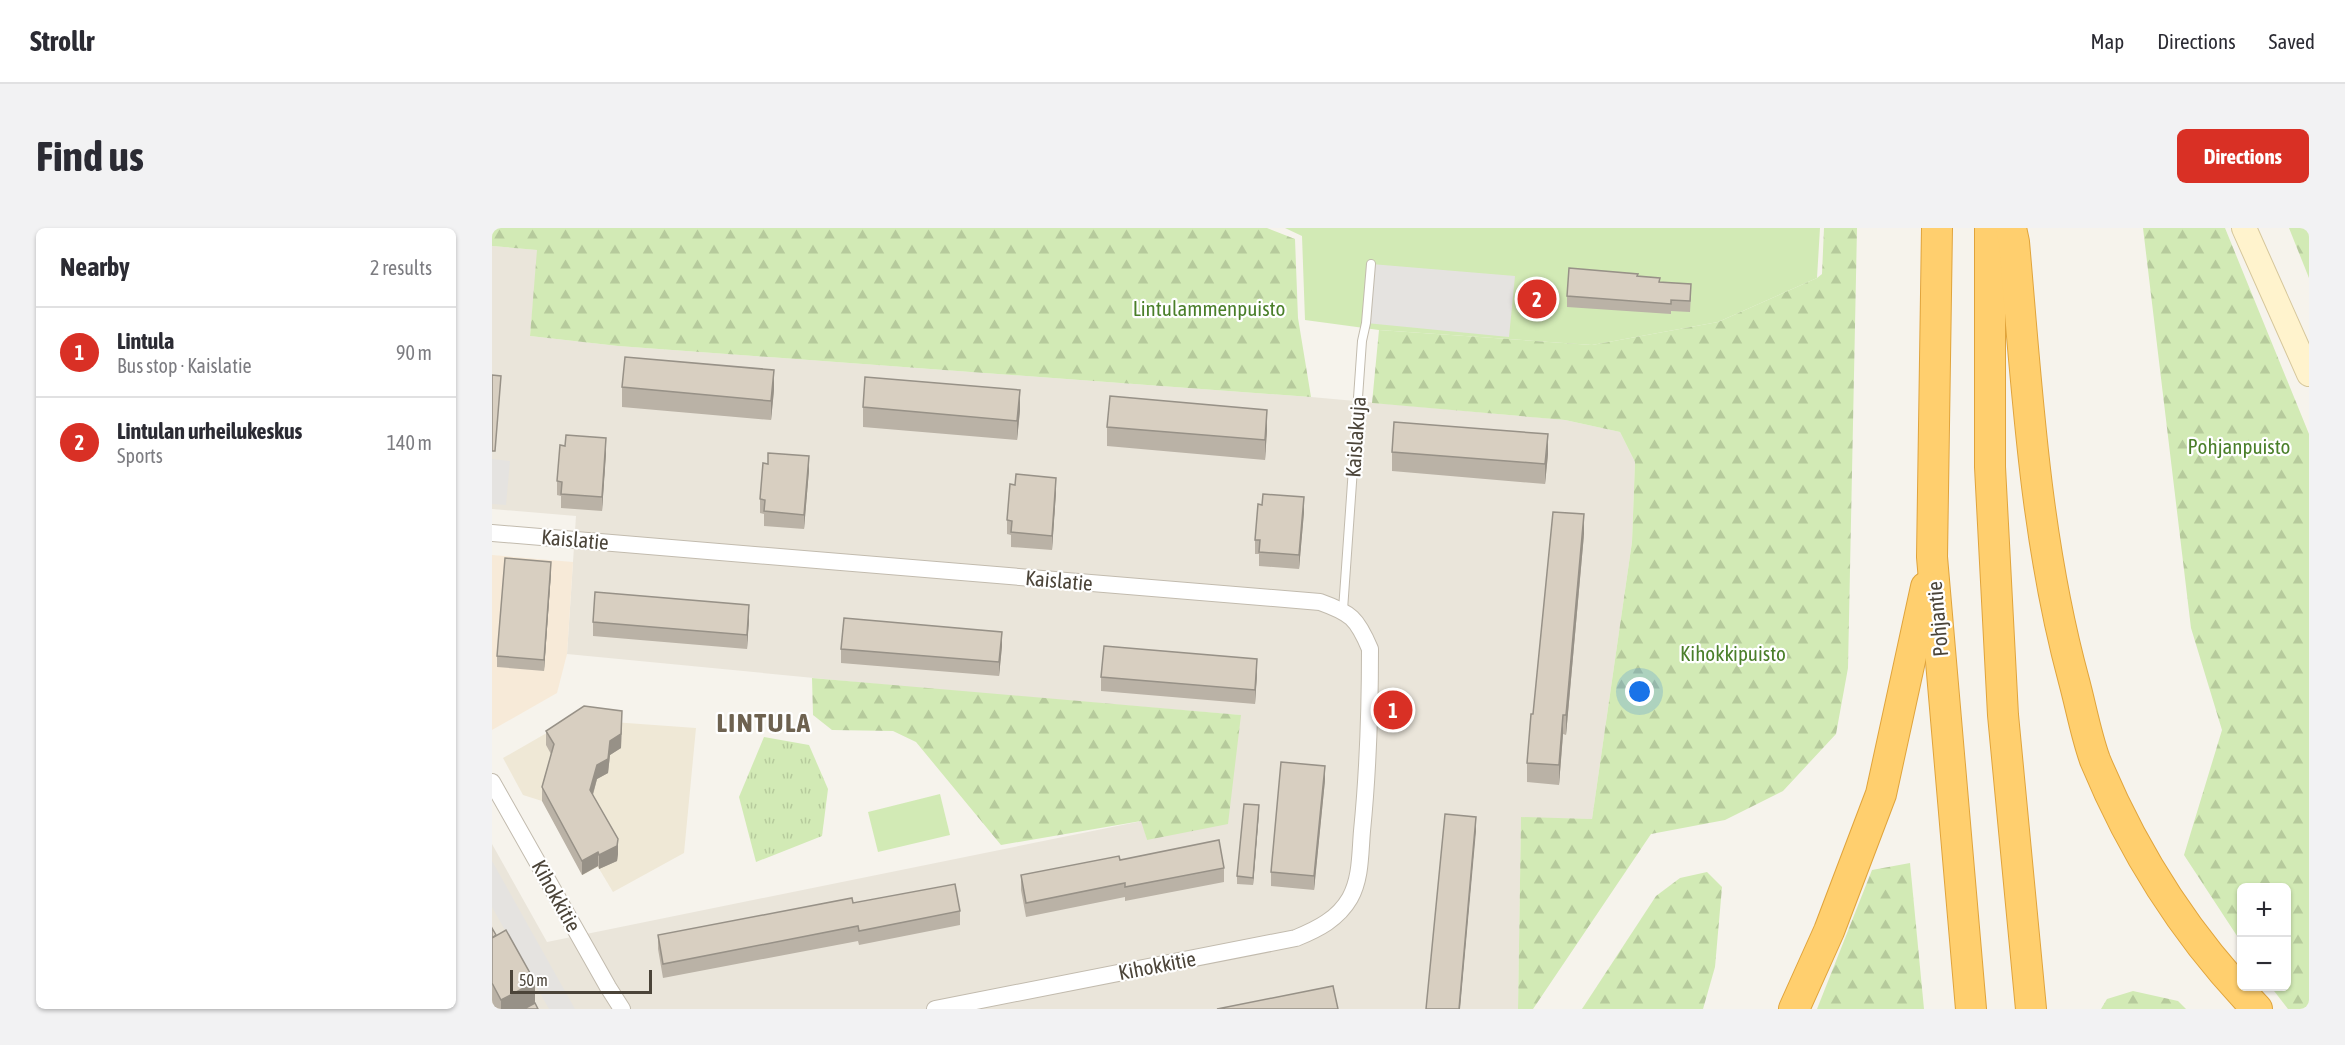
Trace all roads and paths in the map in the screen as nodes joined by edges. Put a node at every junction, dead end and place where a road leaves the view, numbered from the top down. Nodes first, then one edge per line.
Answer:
1 (1937, 228) edge
2 (1990, 228) edge
3 (2011, 228) edge
4 (2244, 228) edge
5 (1371, 264) dead end
6 (2309, 374) edge
7 (492, 533) edge
8 (1932, 557) junction
9 (1343, 610) junction
10 (492, 782) edge
11 (622, 1009) edge
12 (935, 1009) edge
13 (1794, 1009) edge
14 (1971, 1009) edge
15 (2031, 1009) edge
16 (2257, 1009) edge

1 - 8 highway, Pohjantie
2 - 15 highway
3 - 16 highway
4 - 6 street
5 - 9 lane, Kaislakuja
7 - 9 street, Kaislatie
8 - 13 highway
8 - 14 highway, Pohjantie
9 - 12 street, Kihokkitie
10 - 11 street, Kihokkitie

